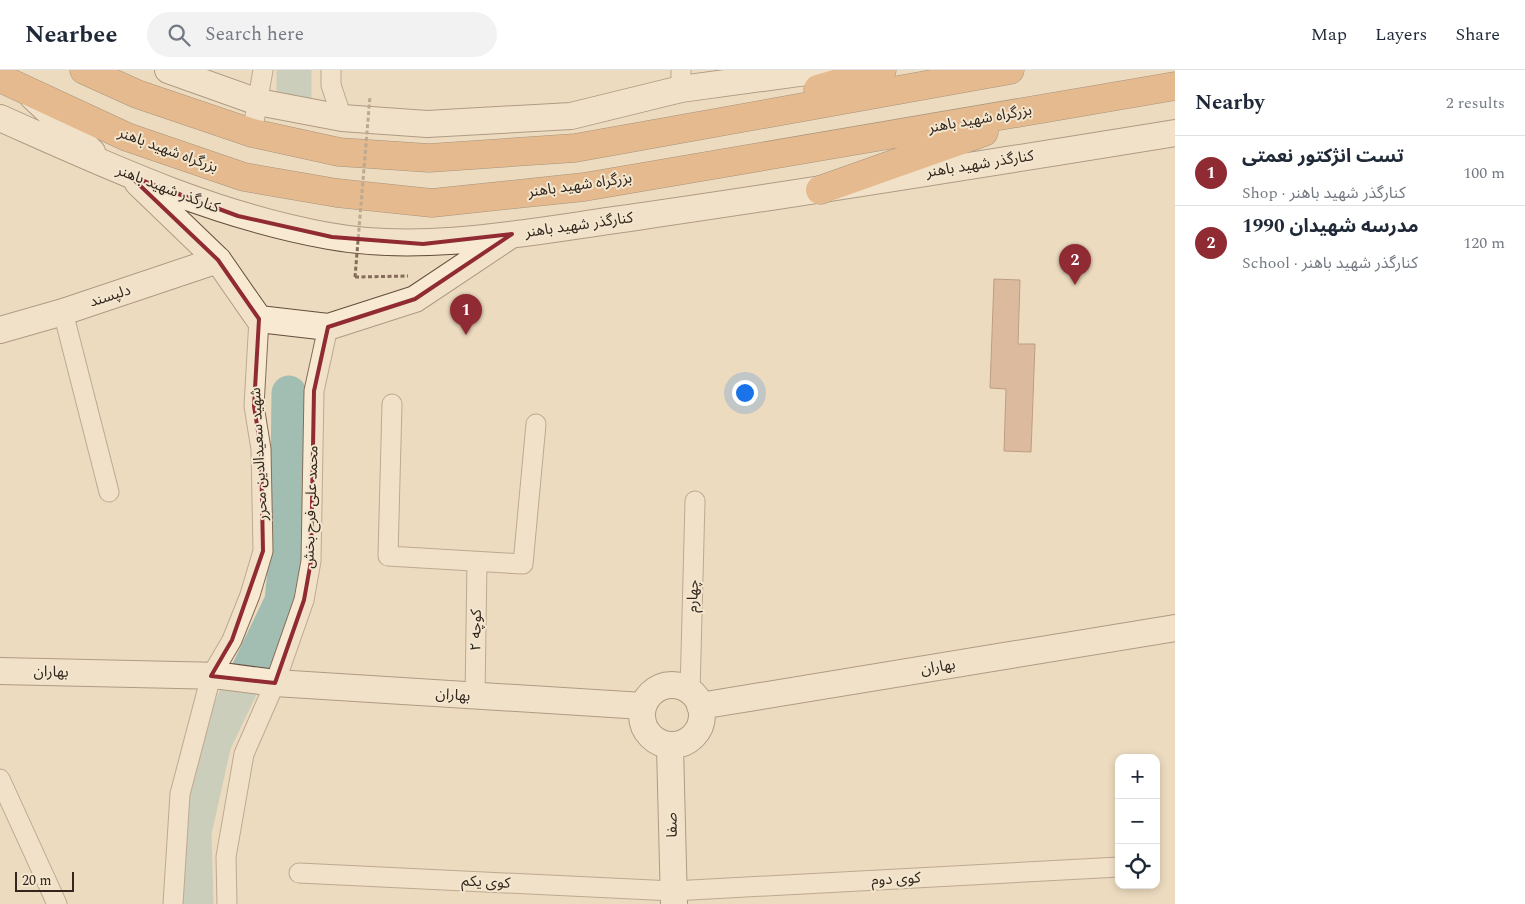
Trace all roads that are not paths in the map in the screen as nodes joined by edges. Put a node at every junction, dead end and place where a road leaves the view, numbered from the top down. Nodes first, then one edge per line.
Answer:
1 (84, 70) edge
2 (168, 70) edge
3 (263, 70) edge
4 (331, 70) edge
5 (821, 70) edge
6 (882, 70) edge
7 (1010, 70) edge
8 (0, 78) edge
9 (681, 80) edge
10 (1175, 86) edge
11 (28, 93) junction
12 (258, 102) junction
13 (1053, 107) junction
14 (0, 118) edge
15 (342, 118) junction
16 (692, 127) junction
17 (252, 133) junction
18 (1175, 133) edge
19 (119, 171) junction
20 (820, 190) junction
21 (512, 234) junction
22 (218, 260) junction
23 (63, 312) junction
24 (259, 319) junction
25 (328, 327) junction
26 (0, 330) edge
27 (392, 404) dead end
28 (536, 424) dead end
29 (109, 492) dead end
30 (695, 501) dead end
31 (477, 562) junction
32 (1175, 628) edge
33 (0, 671) edge
34 (216, 676) junction
35 (269, 682) junction
36 (475, 697) junction
37 (695, 699) junction
38 (643, 706) junction
39 (670, 747) junction
40 (0, 779) edge
41 (1115, 867) edge
42 (299, 874) dead end
43 (674, 898) edge
44 (57, 904) edge
45 (172, 904) edge
46 (227, 904) edge

1 - 17 highway
2 - 12 street
3 - 12 street
4 - 15 street
5 - 9 street
6 - 16 highway
7 - 16 highway
8 - 11 highway, بزرگراه شهید باهنر
9 - 15 street
10 - 13 highway, بزرگراه شهید باهنر
11 - 13 highway, بزرگراه شهید باهنر
11 - 19 street
12 - 15 street
12 - 17 street
13 - 20 highway
14 - 19 street, کنارگذر شهید باهنر
16 - 17 highway
18 - 20 street, کنارگذر شهید باهنر
19 - 21 street, کنارگذر شهید باهنر
19 - 22 street
20 - 21 street, کنارگذر شهید باهنر
21 - 25 street
22 - 23 street, دلپسند
22 - 24 street
23 - 26 street, دلپسند
23 - 29 street
24 - 25 street
24 - 34 street, شهید سعیدالدین محرر
25 - 35 street, محمد علی فرح بخش
27 - 31 street
28 - 31 street
30 - 37 street, چهارم
31 - 36 street, کوچه ۲
32 - 37 street, بهاران
33 - 34 street, بهاران
34 - 35 street, بهاران
34 - 45 street, شهید سعیدالدین محرر
35 - 36 street, بهاران
35 - 46 street, محمد علی فرح بخش
36 - 38 street, بهاران
37 - 38 street
37 - 39 street
38 - 39 street
39 - 43 street, صفا
40 - 44 street
41 - 43 street, کوی دوم
42 - 43 street, کوی یکم

